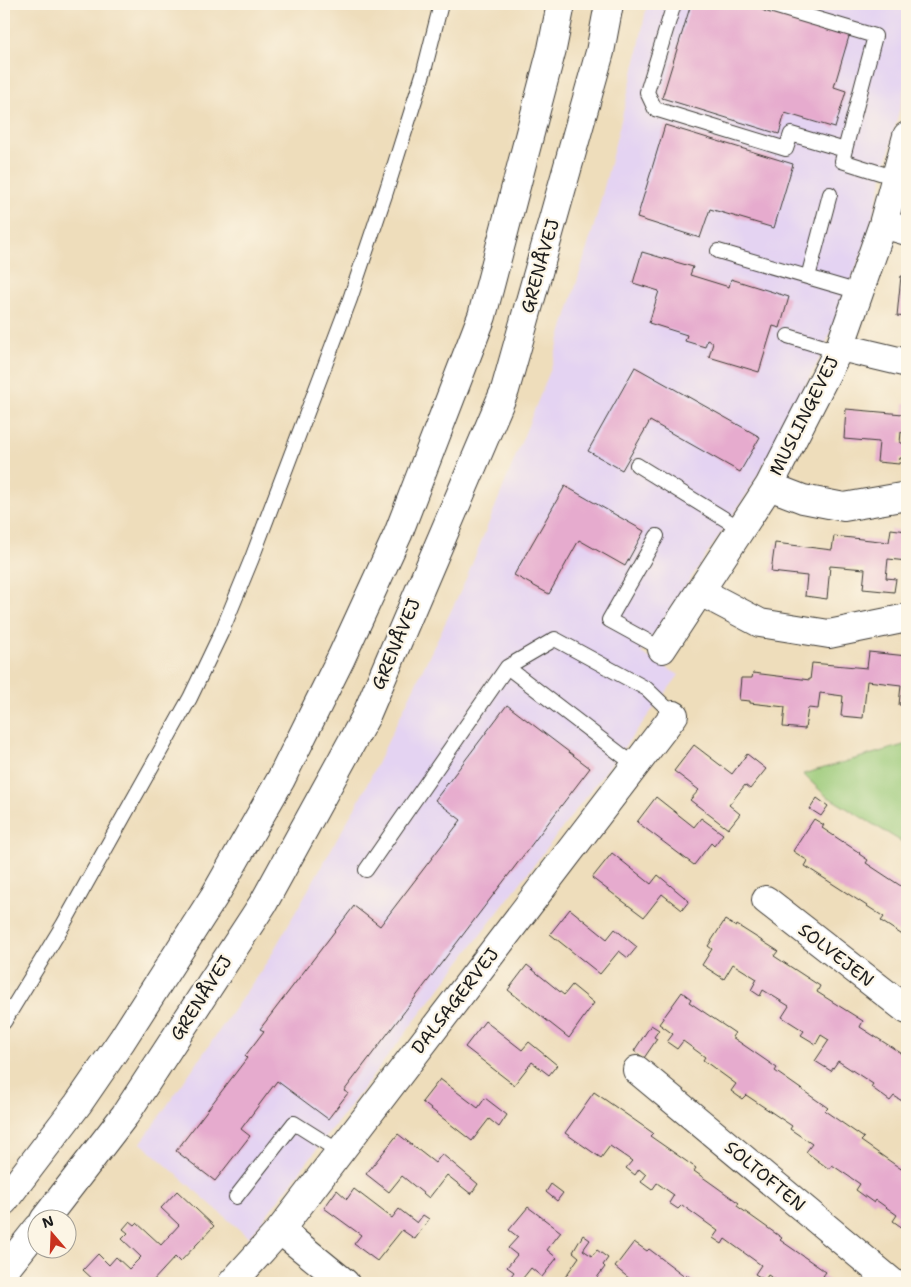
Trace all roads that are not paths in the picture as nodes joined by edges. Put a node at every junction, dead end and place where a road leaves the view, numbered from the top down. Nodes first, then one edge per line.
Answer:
1 (441, 4) edge
2 (561, 4) edge
3 (609, 4) edge
4 (674, 4) edge
5 (767, 4) edge
6 (907, 136) edge
7 (845, 150) junction
8 (896, 178) junction
9 (830, 194) dead end
10 (895, 228) edge
11 (718, 251) dead end
12 (808, 277) junction
13 (859, 292) junction
14 (788, 336) dead end
15 (839, 349) junction
16 (907, 363) edge
17 (637, 465) dead end
18 (769, 486) junction
19 (907, 496) edge
20 (741, 529) junction
21 (657, 536) dead end
22 (701, 592) junction
23 (907, 618) edge
24 (662, 649) joint
25 (507, 667) junction
26 (674, 715) joint
27 (636, 766) junction
28 (366, 870) dead end
29 (766, 900) dead end
30 (907, 1010) edge
31 (4, 1022) edge
32 (636, 1070) dead end
33 (340, 1152) junction
34 (236, 1197) dead end
35 (4, 1201) edge
36 (52, 1210) edge
37 (280, 1230) junction
38 (28, 1241) edge
39 (4, 1271) edge
40 (232, 1283) edge
41 (345, 1283) edge
42 (894, 1283) edge

1 - 31 lane
2 - 35 main road
3 - 36 main road, GRENÅVEJ
4 - 7 lane
5 - 7 lane
6 - 8 main road, MUSLINGEVEJ
7 - 8 lane
8 - 10 main road, MUSLINGEVEJ
9 - 12 lane
10 - 13 main road, MUSLINGEVEJ
11 - 12 lane
12 - 13 lane
13 - 15 main road, MUSLINGEVEJ
14 - 15 lane
15 - 16 main road, MUSLINGEVEJ
15 - 18 main road, MUSLINGEVEJ
17 - 20 lane
18 - 19 main road, MUSLINGEVEJ
18 - 20 main road, MUSLINGEVEJ
20 - 22 main road, MUSLINGEVEJ
21 - 24 lane
22 - 23 main road
22 - 24 main road, MUSLINGEVEJ
25 - 26 lane
25 - 27 lane
25 - 28 lane
26 - 27 main road, DALSAGERVEJ
27 - 33 main road, DALSAGERVEJ
29 - 30 main road, SOLVEJEN
32 - 42 main road, SOLTOFTEN
33 - 34 lane
33 - 37 main road, DALSAGERVEJ
37 - 40 main road, DALSAGERVEJ
37 - 41 main road
38 - 39 main road

